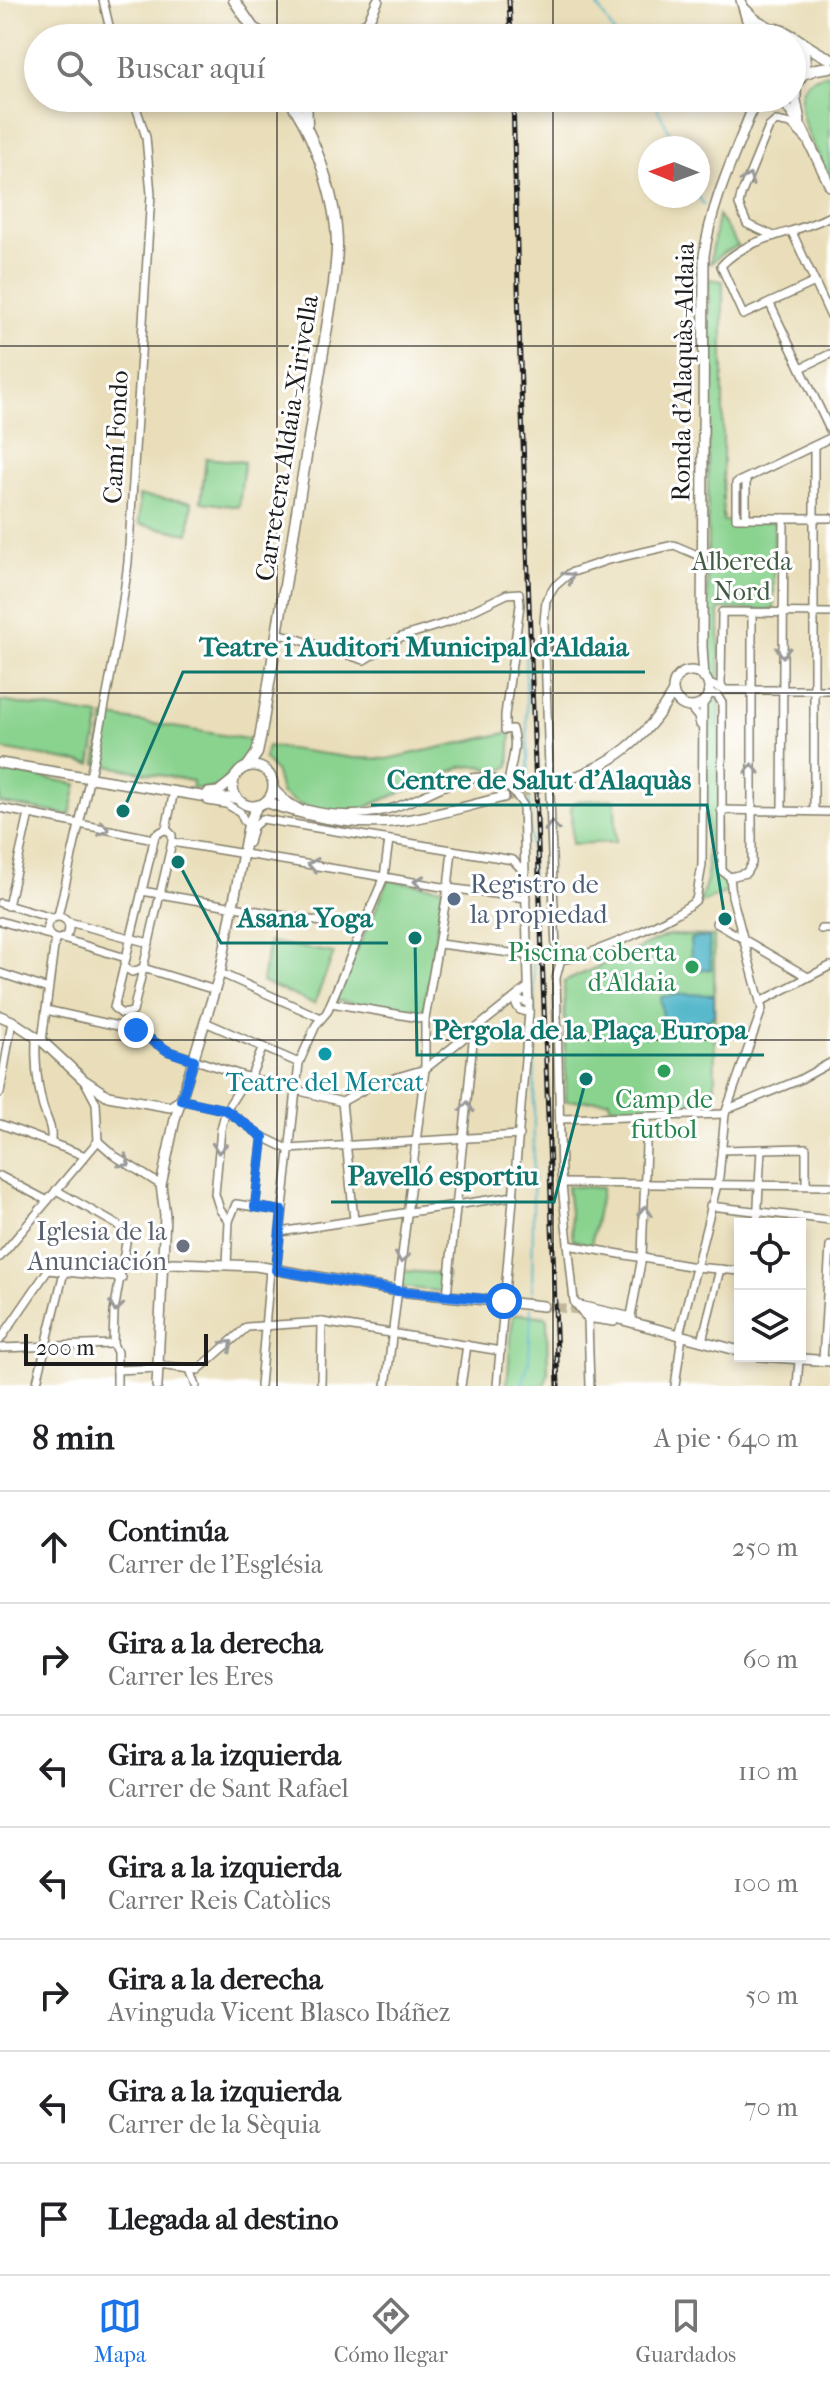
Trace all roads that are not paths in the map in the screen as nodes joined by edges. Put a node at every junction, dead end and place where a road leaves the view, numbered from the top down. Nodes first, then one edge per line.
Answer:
1 (103, 0) edge
2 (378, 0) edge
3 (233, 1) edge
4 (742, 3) edge
5 (109, 24) edge
6 (245, 24) edge
7 (250, 24) edge
8 (364, 24) edge
9 (746, 24) edge
10 (764, 24) edge
11 (806, 47) edge
12 (830, 58) edge
13 (830, 67) edge
14 (806, 78) edge
15 (138, 112) edge
16 (296, 112) edge
17 (307, 112) edge
18 (750, 112) edge
19 (791, 112) edge
20 (799, 112) edge
21 (802, 128) junction
22 (308, 133) junction
23 (808, 141) junction
24 (830, 186) edge
25 (830, 216) edge
26 (792, 232) junction
27 (774, 236) junction
28 (815, 282) junction
29 (770, 304) junction
30 (830, 315) edge
31 (830, 354) edge
32 (801, 368) junction
33 (830, 430) edge
34 (830, 438) edge
35 (814, 446) junction
36 (746, 479) junction
37 (746, 518) junction
38 (784, 518) junction
39 (815, 518) junction
40 (830, 518) edge
41 (702, 557) junction
42 (752, 613) junction
43 (783, 613) junction
44 (815, 613) junction
45 (830, 613) edge
46 (278, 633) junction
47 (702, 647) junction
48 (690, 671) junction
49 (706, 689) junction
50 (724, 690) junction
51 (752, 690) junction
52 (783, 690) junction
53 (814, 690) junction
54 (830, 690) edge
55 (673, 692) junction
56 (685, 705) junction
57 (659, 718) junction
58 (703, 737) junction
59 (257, 753) junction
60 (0, 763) edge
61 (248, 766) junction
62 (263, 768) junction
63 (511, 770) junction
64 (90, 778) junction
65 (490, 778) junction
66 (233, 780) junction
67 (559, 783) tunnel mouth
68 (508, 786) junction
69 (273, 789) junction
70 (174, 791) junction
71 (192, 794) junction
72 (504, 797) tunnel mouth
73 (239, 800) junction
74 (285, 801) junction
75 (262, 804) junction
76 (0, 808) edge
77 (721, 810) junction
78 (752, 811) junction
79 (782, 811) junction
80 (814, 811) junction
81 (830, 812) edge
82 (29, 814) junction
83 (310, 814) junction
84 (244, 821) junction
85 (79, 823) junction
86 (166, 829) junction
87 (324, 829) junction
88 (154, 839) junction
89 (389, 840) junction
90 (172, 842) junction
91 (525, 847) junction
92 (452, 850) junction
93 (241, 854) junction
94 (513, 860) junction
95 (526, 876) junction
96 (384, 877) junction
97 (730, 877) junction
98 (448, 888) junction
99 (142, 891) junction
100 (160, 894) junction
101 (526, 898) junction
102 (4, 904) edge
103 (232, 906) junction
104 (55, 917) junction
105 (0, 921) edge
106 (69, 922) junction
107 (716, 923) dead end
108 (362, 929) junction
109 (56, 938) junction
110 (131, 939) junction
111 (744, 941) junction
112 (149, 943) junction
113 (439, 944) junction
114 (527, 955) junction
115 (126, 958) junction
116 (561, 959) junction
117 (830, 966) edge
118 (124, 967) junction
119 (143, 968) junction
120 (0, 973) edge
121 (220, 973) junction
122 (808, 977) junction
123 (529, 986) junction
124 (48, 989) junction
125 (215, 990) junction
126 (760, 1002) junction
127 (331, 1003) junction
128 (520, 1005) junction
129 (46, 1010) junction
130 (0, 1016) edge
131 (321, 1018) junction
132 (425, 1019) junction
133 (12, 1021) junction
134 (205, 1022) junction
135 (474, 1032) junction
136 (39, 1039) junction
137 (263, 1047) junction
138 (194, 1060) junction
139 (3, 1062) edge
140 (299, 1063) junction
141 (830, 1063) edge
142 (425, 1069) junction
143 (249, 1077) junction
144 (84, 1080) junction
145 (297, 1090) junction
146 (0, 1093) edge
147 (108, 1096) junction
148 (181, 1100) junction
149 (342, 1102) junction
150 (96, 1103) junction
151 (170, 1107) junction
152 (226, 1110) junction
153 (726, 1111) junction
154 (647, 1116) junction
155 (561, 1119) junction
156 (0, 1124) edge
157 (174, 1125) junction
158 (520, 1135) junction
159 (263, 1137) junction
160 (464, 1138) junction
161 (51, 1141) junction
162 (98, 1141) junction
163 (416, 1141) junction
164 (345, 1146) junction
165 (288, 1149) junction
166 (761, 1149) junction
167 (722, 1150) junction
168 (83, 1155) junction
169 (0, 1176) edge
170 (646, 1182) junction
171 (562, 1183) junction
172 (161, 1185) junction
173 (759, 1185) junction
174 (806, 1185) junction
175 (715, 1186) junction
176 (830, 1186) edge
177 (56, 1190) junction
178 (514, 1196) junction
179 (46, 1200) junction
180 (456, 1206) junction
181 (710, 1206) junction
182 (255, 1207) junction
183 (282, 1211) junction
184 (408, 1212) junction
185 (757, 1213) junction
186 (757, 1218) edge
187 (778, 1218) edge
188 (354, 1220) junction
189 (806, 1220) edge
190 (830, 1220) edge
191 (229, 1221) junction
192 (280, 1232) junction
193 (568, 1245) junction
194 (830, 1246) edge
195 (0, 1257) edge
196 (642, 1257) junction
197 (227, 1264) junction
198 (163, 1265) junction
199 (695, 1267) junction
200 (720, 1269) junction
201 (273, 1270) junction
202 (734, 1270) edge
203 (64, 1272) junction
204 (122, 1278) junction
205 (398, 1291) junction
206 (447, 1296) junction
207 (508, 1302) junction
208 (575, 1304) junction
209 (543, 1306) tunnel mouth
210 (588, 1315) junction
211 (631, 1316) junction
212 (322, 1322) junction
213 (644, 1325) junction
214 (264, 1326) junction
215 (392, 1332) junction
216 (681, 1335) junction
217 (0, 1340) edge
218 (702, 1341) junction
219 (113, 1344) junction
220 (467, 1345) junction
221 (46, 1346) junction
222 (0, 1348) edge
223 (734, 1349) edge
224 (501, 1351) junction
225 (806, 1360) edge
226 (827, 1360) edge
227 (799, 1362) edge
228 (159, 1366) junction
229 (190, 1369) junction
230 (117, 1370) junction
231 (36, 1386) edge
232 (117, 1386) edge
233 (157, 1386) edge
234 (196, 1386) edge
235 (260, 1386) edge
236 (321, 1386) edge
237 (386, 1386) edge
238 (461, 1386) edge
239 (497, 1386) edge
240 (590, 1386) edge
241 (675, 1386) edge
242 (797, 1386) edge

1 - 5 street
2 - 8 street
3 - 6 main road
3 - 7 main road
4 - 9 street
4 - 10 street
11 - 12 main road
13 - 14 main road
15 - 64 street, Camí Fondo
16 - 22 main road, Carretera Aldaia-Xirivella
17 - 22 main road, Carretera Aldaia-Xirivella
18 - 41 street, Ronda d'Alaquàs-Aldaia
19 - 21 street
20 - 21 street
21 - 23 street
22 - 46 main road, Carretera Aldaia-Xirivella
23 - 24 street
27 -> 23 street
25 - 26 street
26 - 27 street
26 - 28 street
27 - 29 street
28 - 29 street
28 - 30 street
29 - 32 street
31 - 32 street
32 - 33 street
34 - 35 street
35 - 36 street
35 - 39 street
36 - 37 street
36 - 37 street
37 - 38 street
38 - 39 street
38 - 43 street
39 - 40 street
39 - 44 street
41 - 47 street, Ronda d'Alaquàs-Aldaia
116 -> 41 street
42 - 43 street
42 - 50 street
42 - 51 street
43 - 44 street
43 -> 52 street
44 - 45 street
44 - 53 street
46 - 59 main road, Carretera Aldaia-Xirivella
46 - 63 street
47 - 48 street, Ronda d'Alaquàs-Aldaia
47 - 49 street, Ronda d'Alaquàs-Aldaia
48 - 49 street
48 - 55 street, Ronda d'Alaquàs-Aldaia
49 - 50 street
49 - 56 street, Ronda d'Alaquàs-Aldaia
49 - 58 street
49 - 77 street
50 - 51 street
51 - 52 street
78 -> 51 street
52 - 53 street
52 - 79 street
53 - 54 street
53 - 80 street
55 - 56 street
55 - 57 street, Ronda d'Alaquàs-Aldaia
56 - 57 street, Ronda d'Alaquàs-Aldaia
56 - 58 street
57 - 67 street, Ronda d'Alaquàs-Aldaia
58 - 116 street
59 - 61 main road, Carretera Aldaia-Xirivella
59 - 62 main road
60 - 64 street
61 - 62 street
61 - 66 street
62 - 69 street
63 - 65 street
63 - 68 street
64 - 70 street
64 - 85 street, Camí Fondo
65 - 68 street
65 - 74 street
66 - 71 street
66 - 73 street
68 - 91 street
69 - 74 street
69 - 75 street
70 - 71 street
70 - 86 street
71 - 73 street
71 - 84 street
72 - 83 street
73 - 75 street
73 - 84 street
74 - 83 street
75 - 83 street
75 - 93 street
76 - 82 street
77 - 78 street
77 - 97 street
78 - 79 street
78 - 97 street
79 - 80 street
80 - 81 street
82 - 85 street
82 - 102 street
83 - 87 street
84 - 93 street
85 -> 88 street
85 - 104 street, Camí Fondo
86 - 88 street
86 - 90 street
87 - 89 street
87 - 93 street
88 - 99 street
89 - 92 street
89 - 96 street
90 - 93 street
90 - 100 street
91 - 94 street
91 - 95 street
92 - 94 street
92 - 98 street
96 -> 93 street
93 - 103 street
94 - 95 street
95 - 101 street
98 -> 96 street
96 - 108 street
97 - 111 street
98 - 101 street
98 - 113 street
99 - 100 street
99 - 110 street
100 - 103 street
100 - 112 street
101 - 114 street
102 - 104 street
103 - 108 street
103 - 121 street
104 - 106 street
104 - 109 street, Camí Fondo
105 - 109 street
106 - 109 street
106 - 110 street
107 - 111 street
108 - 127 street
109 - 115 street
109 - 124 street
110 - 112 street
110 - 115 street
111 - 122 street
111 - 126 street
112 - 119 street
113 - 114 street
113 - 132 street
114 - 123 street
115 - 118 street
116 - 155 street
117 - 122 street
118 - 119 street
118 - 119 street
119 - 125 street
120 - 124 street
121 - 125 street
121 - 131 street
122 - 126 street
123 - 128 street
123 - 128 street
124 - 129 street
125 - 134 street
126 - 153 street
127 - 131 street
127 - 132 street
128 - 135 street
128 - 158 street
129 - 136 street
129 - 138 street
130 - 133 street
131 - 140 street
132 - 142 street
133 - 136 street
133 - 139 street
134 - 137 street
134 - 138 street
135 - 142 street
160 -> 135 street
136 - 144 street
136 - 161 street
137 - 140 street
137 - 143 street
138 - 143 street
138 - 148 street
139 - 146 street
140 - 145 street
141 - 153 street
142 - 149 street
142 - 163 street
143 - 145 street
143 - 152 street
144 - 147 street
144 - 150 street
145 - 149 street
145 - 165 street
147 - 150 street
147 - 151 street
148 - 151 street
148 - 152 street
148 - 157 street
149 - 164 street
150 - 162 street
151 - 157 street
152 - 159 street
152 -> 191 street
153 - 154 street
153 - 167 street
154 - 155 street
154 - 170 street
155 - 171 street
156 - 161 street
157 - 172 street
158 - 160 street
158 - 178 street
159 - 165 street
159 - 182 street
160 - 163 street
160 - 180 street
161 - 168 street
162 - 168 street
162 -> 172 street
163 - 164 street
163 - 184 street
164 - 165 street
164 - 188 street
165 - 183 street
166 - 167 street
166 - 173 street
166 - 174 street
167 - 175 street
168 - 177 street
169 - 179 street
170 - 171 street
170 - 175 street
196 -> 170 street
171 - 193 street
172 - 198 street
173 - 174 street
173 - 175 street
173 - 185 street
174 - 176 street
175 - 181 street
177 - 179 street
177 - 204 street
178 - 180 street
178 - 207 street
179 - 195 street
180 - 184 street
180 - 206 street
181 - 185 street
181 - 199 street
182 - 183 street
182 - 191 street
183 - 192 street
184 - 188 street
184 -> 205 street
185 - 186 street
185 - 187 street
188 - 192 street
189 - 190 street
191 - 197 street
192 - 201 street
193 - 196 street
193 - 208 street
194 - 226 street
196 - 199 street
196 - 211 street
197 - 198 street
197 - 201 street
198 - 228 street
199 - 200 street
199 - 216 street
200 - 202 street
200 - 218 street
201 - 205 street
201 - 214 street
203 - 204 street
203 - 217 street
203 - 221 street
204 -> 219 street
205 - 206 street
205 - 215 street
206 - 207 street
207 - 209 street
207 - 224 street
208 - 210 street
208 - 211 street
210 - 213 street
210 - 240 street
211 - 213 street
212 - 214 street
212 - 215 street
212 - 236 street
213 - 216 street
229 -> 214 street
214 - 235 street
215 - 220 street
215 - 237 street
216 - 218 street
216 - 241 street
218 - 223 street
219 - 221 street
219 - 230 street
220 - 224 street
220 - 238 street
221 - 222 street
221 - 231 street
224 - 239 street
225 - 226 street
227 - 242 street
228 - 229 street
228 - 230 street
228 - 233 street
229 - 234 street
230 - 232 street

